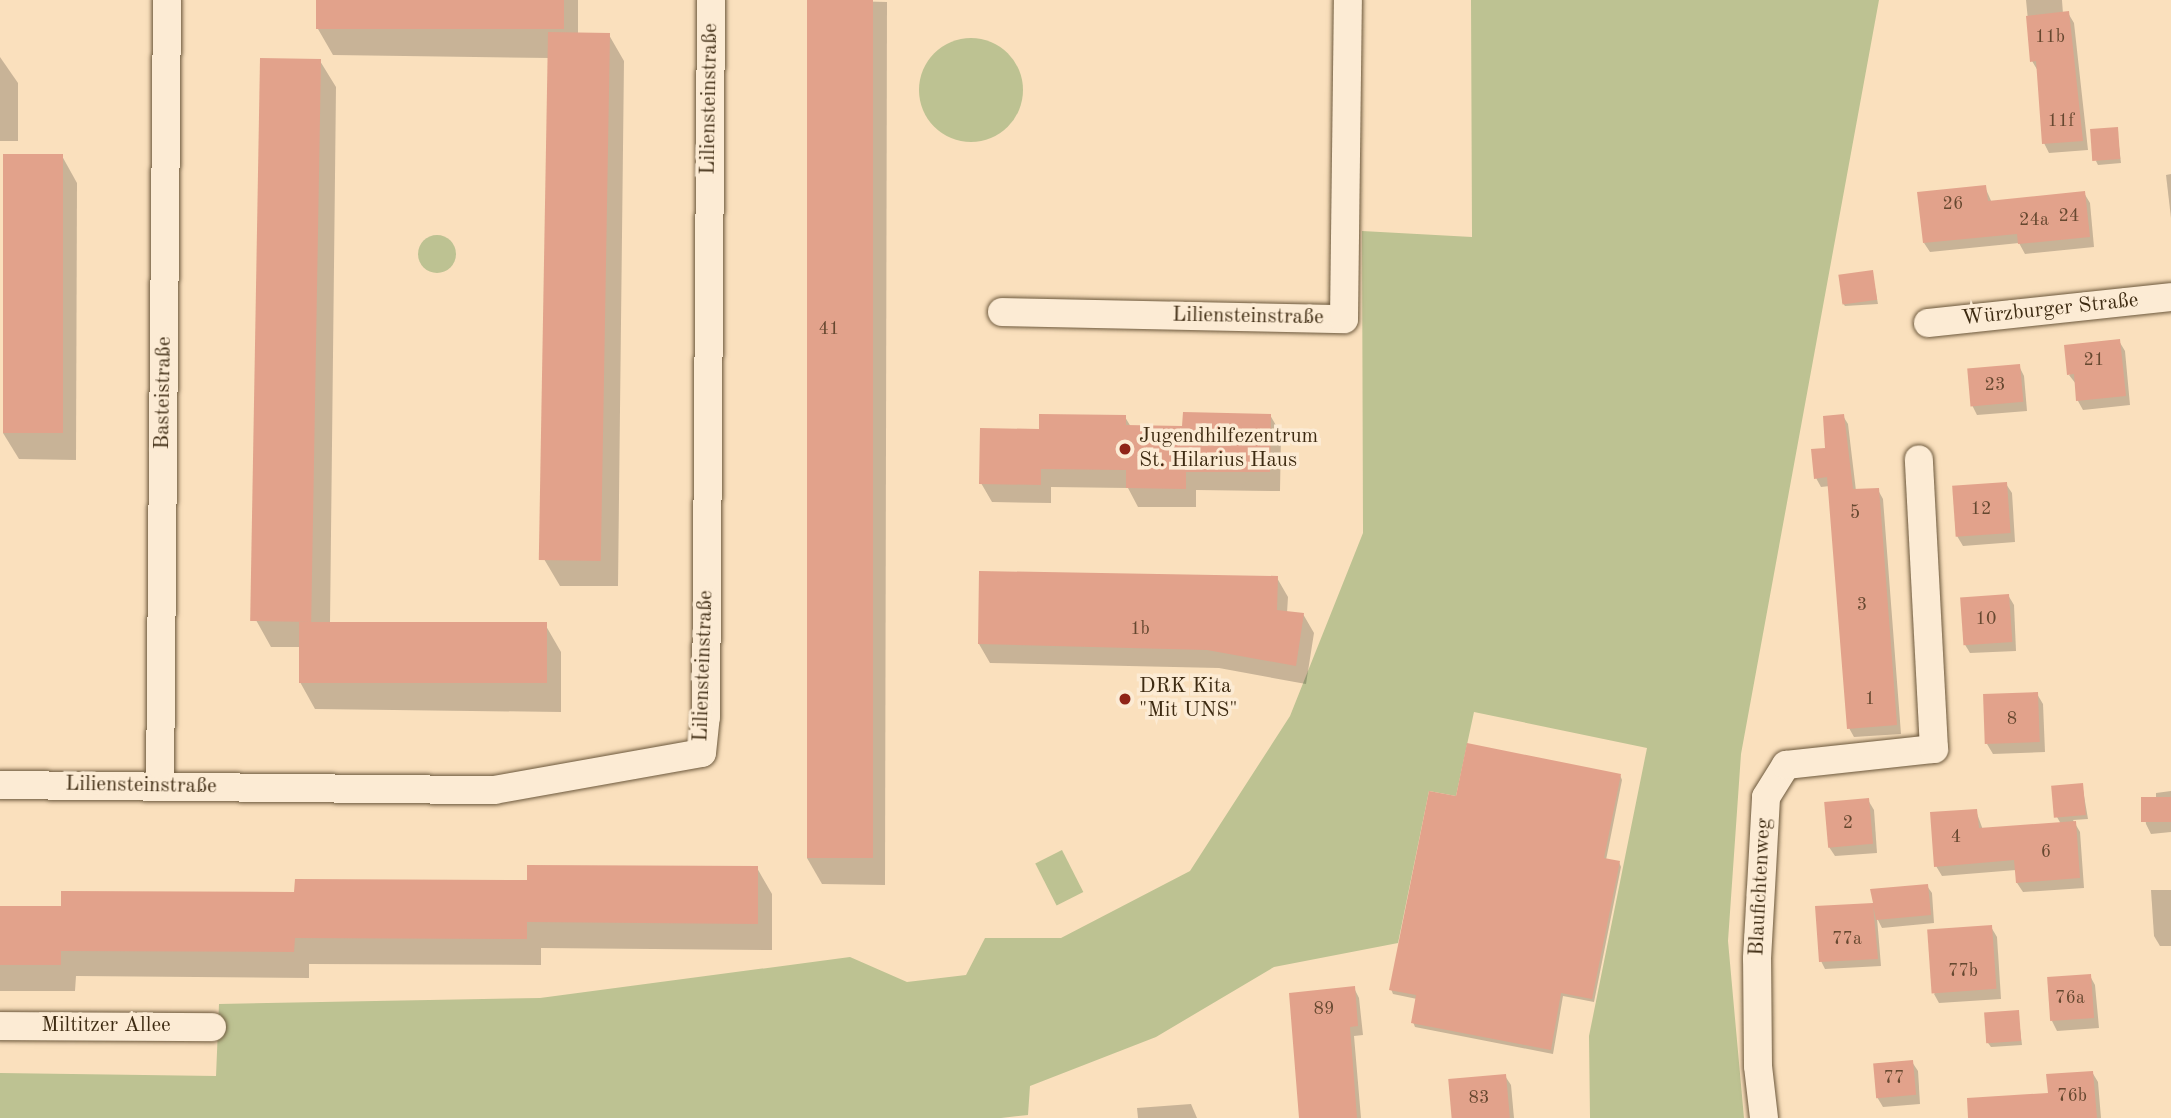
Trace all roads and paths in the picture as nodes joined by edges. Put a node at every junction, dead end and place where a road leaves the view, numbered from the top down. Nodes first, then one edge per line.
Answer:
1 (167, 0) edge
2 (711, 0) edge
3 (1348, 0) edge
4 (2171, 298) edge
5 (1002, 312) dead end
6 (1928, 323) dead end
7 (1919, 459) dead end
8 (0, 785) edge
9 (160, 787) junction
10 (0, 1026) edge
11 (212, 1027) dead end
12 (1764, 1118) edge

1 - 9 street, Basteistraße
2 - 9 street, Liliensteinstraße
3 - 5 street, Liliensteinstraße
4 - 6 street, Würzburger Straße
7 - 12 street, Blaufichtenweg
8 - 9 street, Liliensteinstraße
10 - 11 street, Miltitzer Allee

